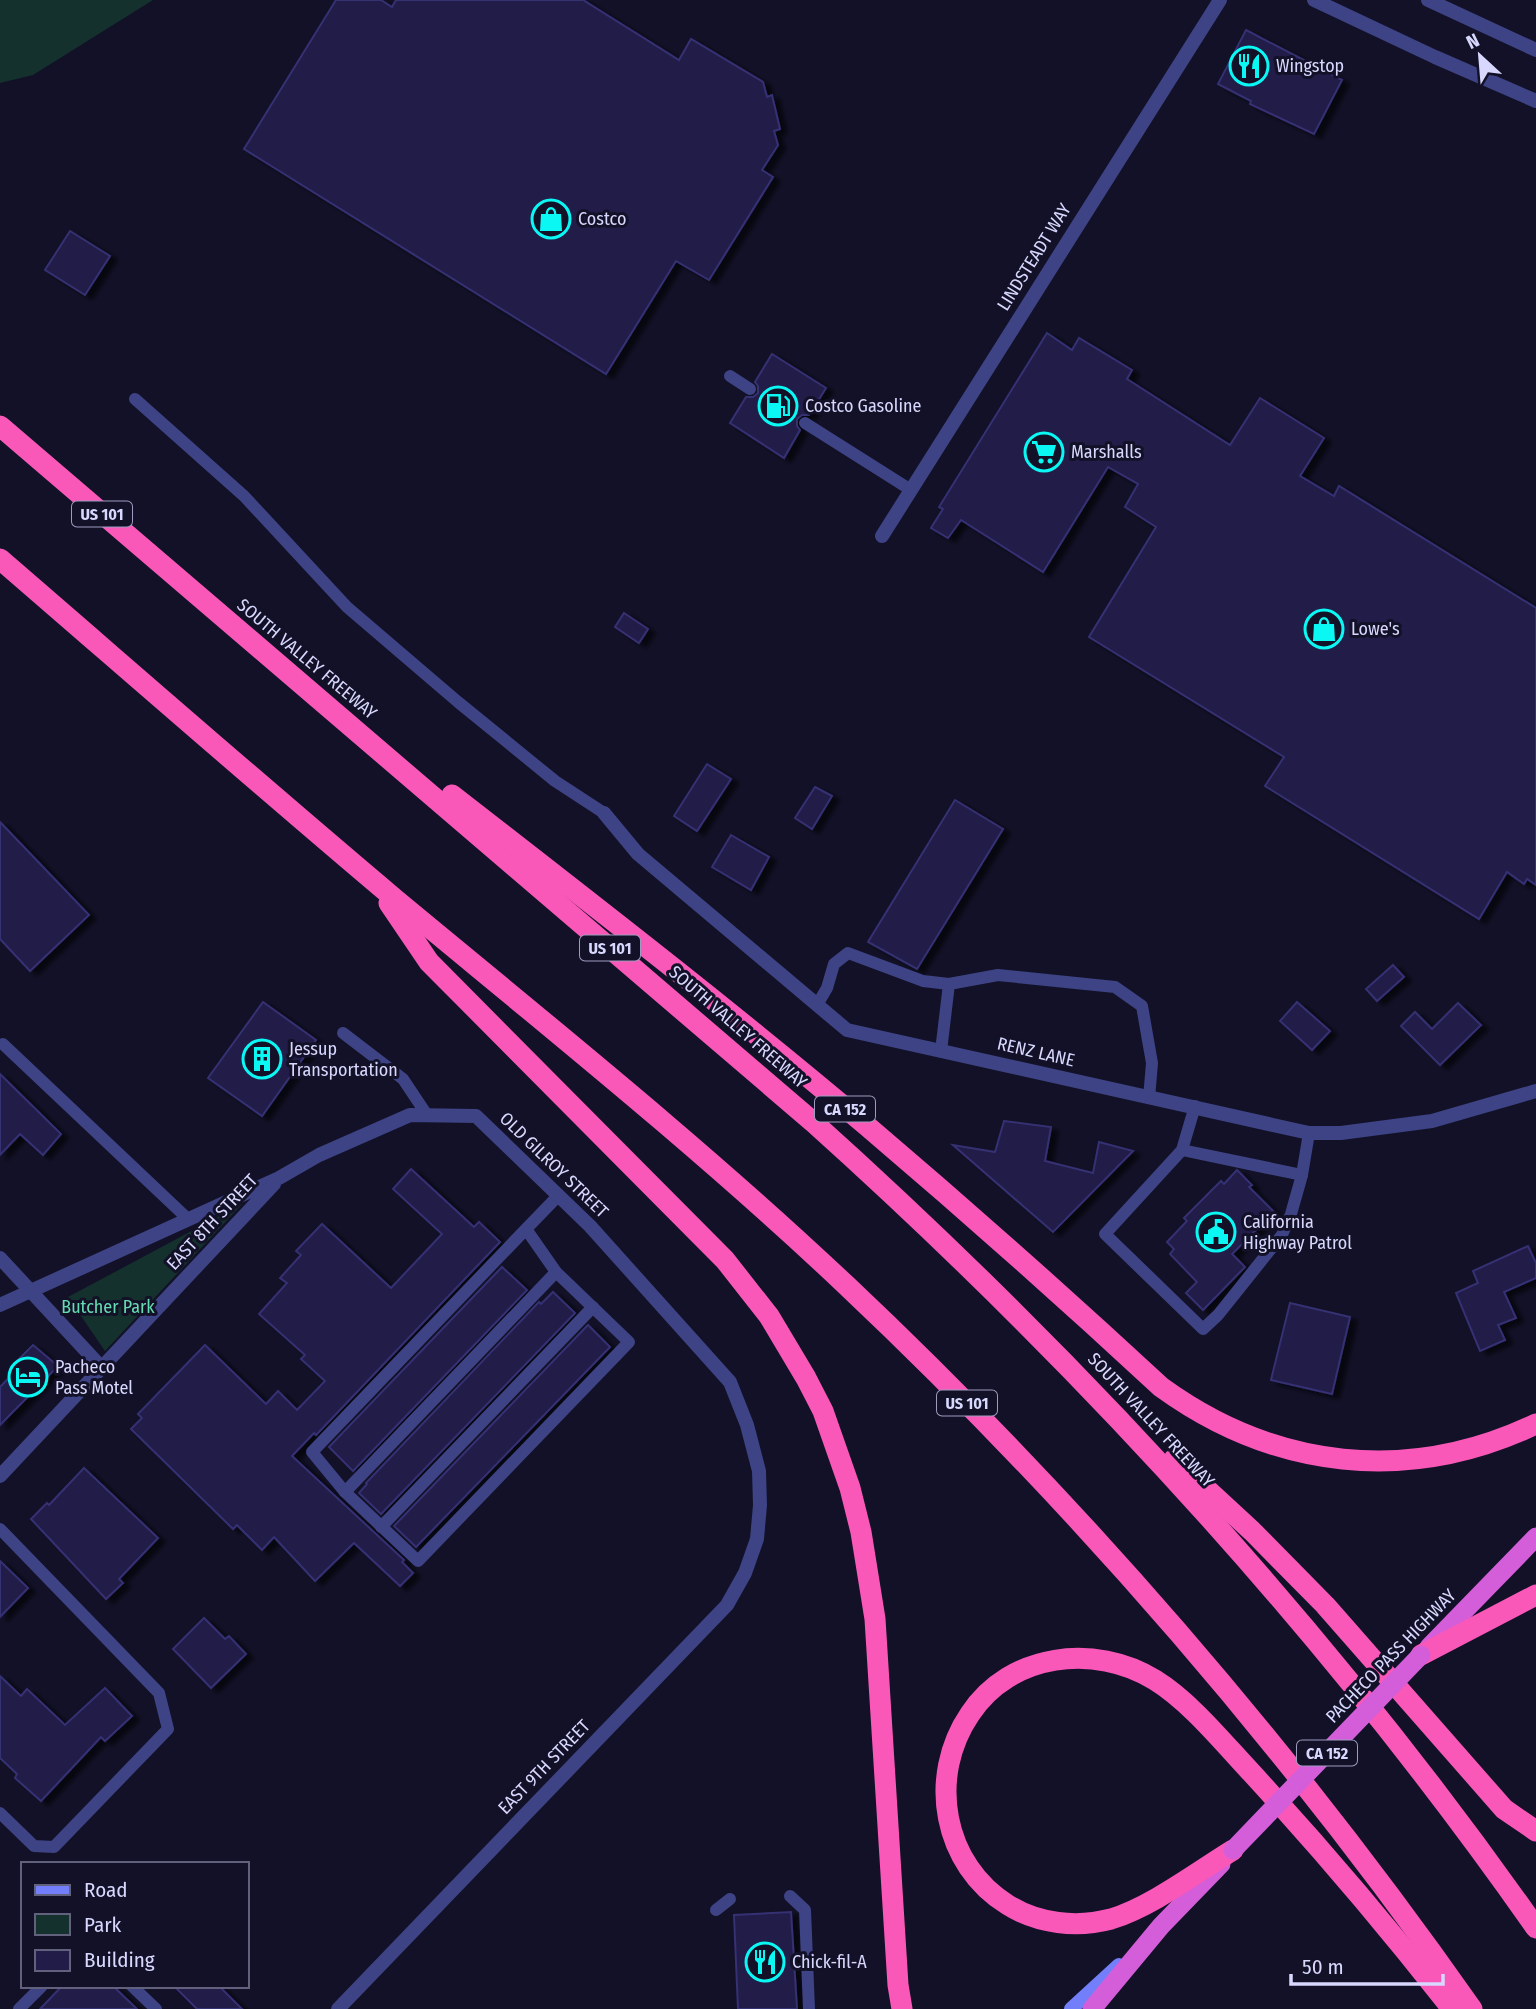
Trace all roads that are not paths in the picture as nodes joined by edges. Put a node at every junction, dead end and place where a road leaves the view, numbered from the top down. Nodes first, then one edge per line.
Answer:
1 (1220, 0) edge
2 (1314, 0) edge
3 (1428, 0) edge
4 (1536, 50) edge
5 (1536, 101) edge
6 (730, 376) dead end
7 (750, 389) dead end
8 (135, 399) dead end
9 (805, 423) dead end
10 (0, 426) edge
11 (911, 491) junction
12 (882, 536) dead end
13 (0, 559) edge
14 (204, 601) junction
15 (604, 813) joint
16 (374, 881) junction
17 (949, 984) junction
18 (817, 1005) junction
19 (343, 1032) dead end
20 (3, 1044) dead end
21 (941, 1051) junction
22 (1536, 1091) edge
23 (1149, 1098) junction
24 (1195, 1106) junction
25 (427, 1115) junction
26 (1309, 1133) junction
27 (1182, 1150) junction
28 (1302, 1175) junction
29 (279, 1178) junction
30 (559, 1195) junction
31 (188, 1219) junction
32 (526, 1229) junction
33 (0, 1258) edge
34 (556, 1272) junction
35 (31, 1290) junction
36 (0, 1305) edge
37 (1009, 1305) junction
38 (593, 1307) junction
39 (102, 1368) junction
40 (1536, 1424) edge
41 (0, 1476) edge
42 (345, 1492) junction
43 (381, 1527) junction
44 (0, 1529) edge
45 (1536, 1537) edge
46 (757, 1539) joint
47 (1536, 1595) edge
48 (1421, 1656) junction
49 (0, 1813) edge
50 (1536, 1830) edge
51 (1233, 1850) junction
52 (790, 1896) dead end
53 (730, 1899) dead end
54 (716, 1910) dead end
55 (1161, 1926) junction
56 (1536, 1928) edge
57 (40, 1988) edge
58 (134, 1988) edge
59 (19, 2009) edge
60 (156, 2009) edge
61 (338, 2009) edge
62 (809, 2009) edge
63 (902, 2009) edge
64 (1071, 2009) edge
65 (1092, 2009) edge
66 (1452, 2009) edge
67 (1472, 2009) edge

1 - 11 street, LINDSTEADT WAY
2 - 5 street
3 - 4 street
6 - 7 lane
8 - 15 lane
9 - 11 lane
10 - 14 highway, SOUTH VALLEY FREEWAY / US 101
11 - 12 street, LINDSTEADT WAY
13 - 16 highway, US 101
14 - 37 highway, SOUTH VALLEY FREEWAY / US 101
14 - 40 highway, CA 152
15 - 18 street, RENZ LANE
16 - 63 highway
16 - 67 highway, US 101
17 - 18 lane
17 - 21 lane
17 - 23 lane
18 - 21 street, RENZ LANE
19 - 25 lane
20 - 31 lane
21 - 23 street, RENZ LANE
22 - 26 street, RENZ LANE
23 - 24 street, RENZ LANE
24 - 26 street, RENZ LANE
24 - 27 lane
25 - 29 street, OLD GILROY STREET
25 - 30 street, OLD GILROY STREET
26 - 28 lane
27 - 28 lane
27 - 28 lane
29 - 31 street, OLD GILROY STREET
29 - 39 street, EAST 8TH STREET
30 - 32 lane
30 - 46 street, OLD GILROY STREET
31 - 35 street, OLD GILROY STREET
32 - 34 lane
32 - 42 lane
33 - 35 street
34 - 38 lane
34 - 42 lane
35 - 36 street, OLD GILROY STREET
35 - 39 street
37 - 50 highway
37 - 56 highway, SOUTH VALLEY FREEWAY / US 101
38 - 43 lane
38 - 43 lane
39 - 41 street, EAST 8TH STREET
42 - 43 lane
44 - 49 lane
45 - 48 highway, PACHECO PASS HIGHWAY / CA 152
46 - 61 street, EAST 9TH STREET
47 - 48 highway
48 - 51 highway, PACHECO PASS HIGHWAY / CA 152, bridge
51 - 55 highway, PACHECO PASS HIGHWAY / CA 152
51 - 66 highway
52 - 62 lane
53 - 54 lane
55 - 64 main road
55 - 65 highway, CA 152
57 - 59 lane
58 - 60 lane

